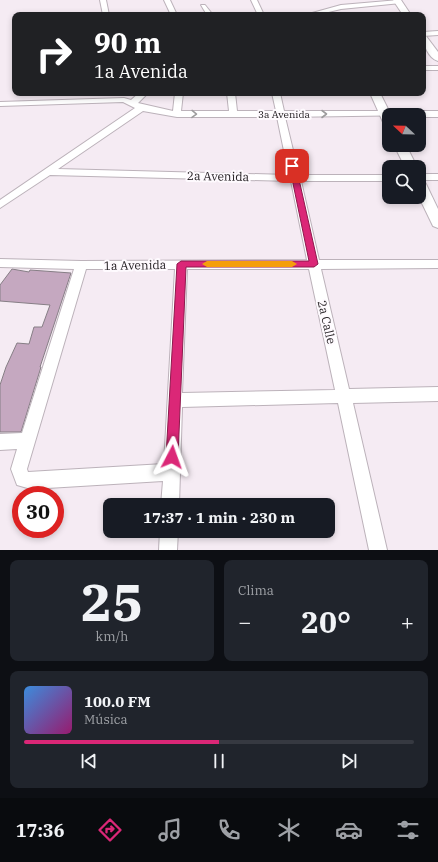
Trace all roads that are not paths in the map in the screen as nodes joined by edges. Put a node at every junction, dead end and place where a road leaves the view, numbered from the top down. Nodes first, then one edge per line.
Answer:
1 (103, 0) edge
2 (168, 0) edge
3 (254, 0) edge
4 (398, 1) edge
5 (203, 6) dead end
6 (105, 12) edge
7 (173, 12) edge
8 (208, 12) edge
9 (260, 12) edge
10 (320, 12) edge
11 (405, 12) edge
12 (438, 33) edge
13 (426, 34) edge
14 (426, 42) edge
15 (438, 58) edge
16 (426, 68) edge
17 (438, 68) edge
18 (142, 96) edge
19 (179, 96) edge
20 (231, 96) edge
21 (277, 96) edge
22 (376, 96) edge
23 (0, 104) edge
24 (137, 106) junction
25 (382, 108) edge
26 (0, 111) edge
27 (177, 114) junction
28 (233, 114) junction
29 (280, 114) junction
30 (438, 114) edge
31 (426, 115) edge
32 (382, 118) edge
33 (47, 172) junction
34 (426, 177) edge
35 (438, 177) edge
36 (295, 178) junction
37 (382, 178) edge
38 (426, 198) edge
39 (0, 205) edge
40 (438, 223) edge
41 (0, 263) edge
42 (181, 264) junction
43 (314, 264) junction
44 (438, 264) edge
45 (81, 266) junction
46 (438, 394) edge
47 (344, 396) junction
48 (176, 400) junction
49 (28, 440) junction
50 (0, 442) edge
51 (171, 472) junction
52 (170, 498) edge
53 (169, 538) edge
54 (168, 550) edge
55 (378, 550) edge

1 - 6 street
2 - 7 street
3 - 9 street
4 - 10 street
4 - 11 main road
5 - 8 street
12 - 13 street
14 - 15 main road
16 - 17 street
18 - 24 street
19 - 27 street
20 - 28 street
21 - 29 street, 2a Calle
22 - 25 main road
23 - 24 street, 3a Avenida
24 - 26 street, 3a Avenida
24 - 27 street, 3a Avenida
24 - 33 street
27 -> 28 street, 3a Avenida
28 - 29 street, 3a Avenida
29 -> 32 street, 3a Avenida
29 - 36 street, 2a Calle
30 - 31 street, 3a Avenida
33 - 36 street, 2a Avenida
33 - 39 street
34 - 35 street
36 - 37 street, 2a Avenida
36 - 43 street, 2a Calle
38 - 40 main road
41 - 45 street, 1a Avenida
42 - 43 street, 1a Avenida
42 - 45 street, 1a Avenida
42 - 48 street
43 - 44 street, 1a Avenida
43 - 47 street, 2a Calle
45 - 49 street
46 - 47 street
47 - 48 street
47 - 55 street, 2a Calle
48 - 51 street
49 - 50 street
49 - 51 street
51 - 52 street
53 - 54 street

